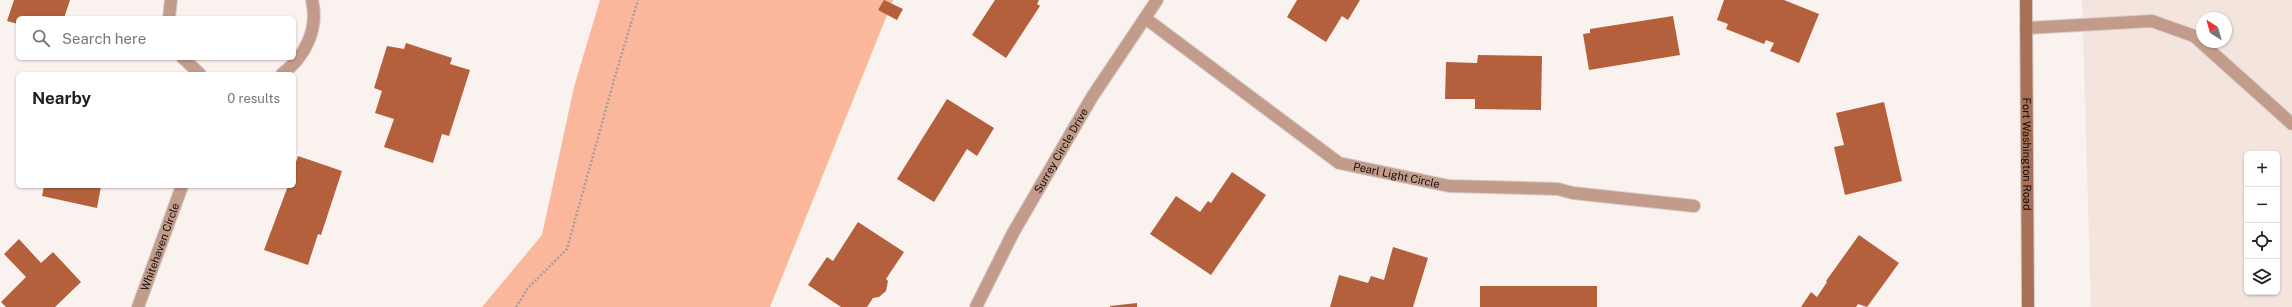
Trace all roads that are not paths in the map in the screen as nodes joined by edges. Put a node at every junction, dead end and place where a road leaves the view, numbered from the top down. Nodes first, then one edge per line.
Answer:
1 (171, 0) edge
2 (312, 0) edge
3 (1157, 0) edge
4 (2026, 0) edge
5 (169, 16) edge
6 (1145, 18) junction
7 (2026, 28) junction
8 (185, 60) edge
9 (198, 72) edge
10 (284, 72) edge
11 (2292, 124) edge
12 (181, 188) edge
13 (1694, 206) dead end
14 (138, 307) edge
15 (976, 307) edge
16 (2028, 307) edge

1 - 5 street
2 - 10 street
3 - 6 street, Surrey Circle Drive
4 - 7 main road, Fort Washington Road
6 - 13 street, Pearl Light Circle
6 - 15 street, Surrey Circle Drive
7 - 11 street
7 - 16 main road, Fort Washington Road
8 - 9 street
12 - 14 street, Whitehaven Circle

